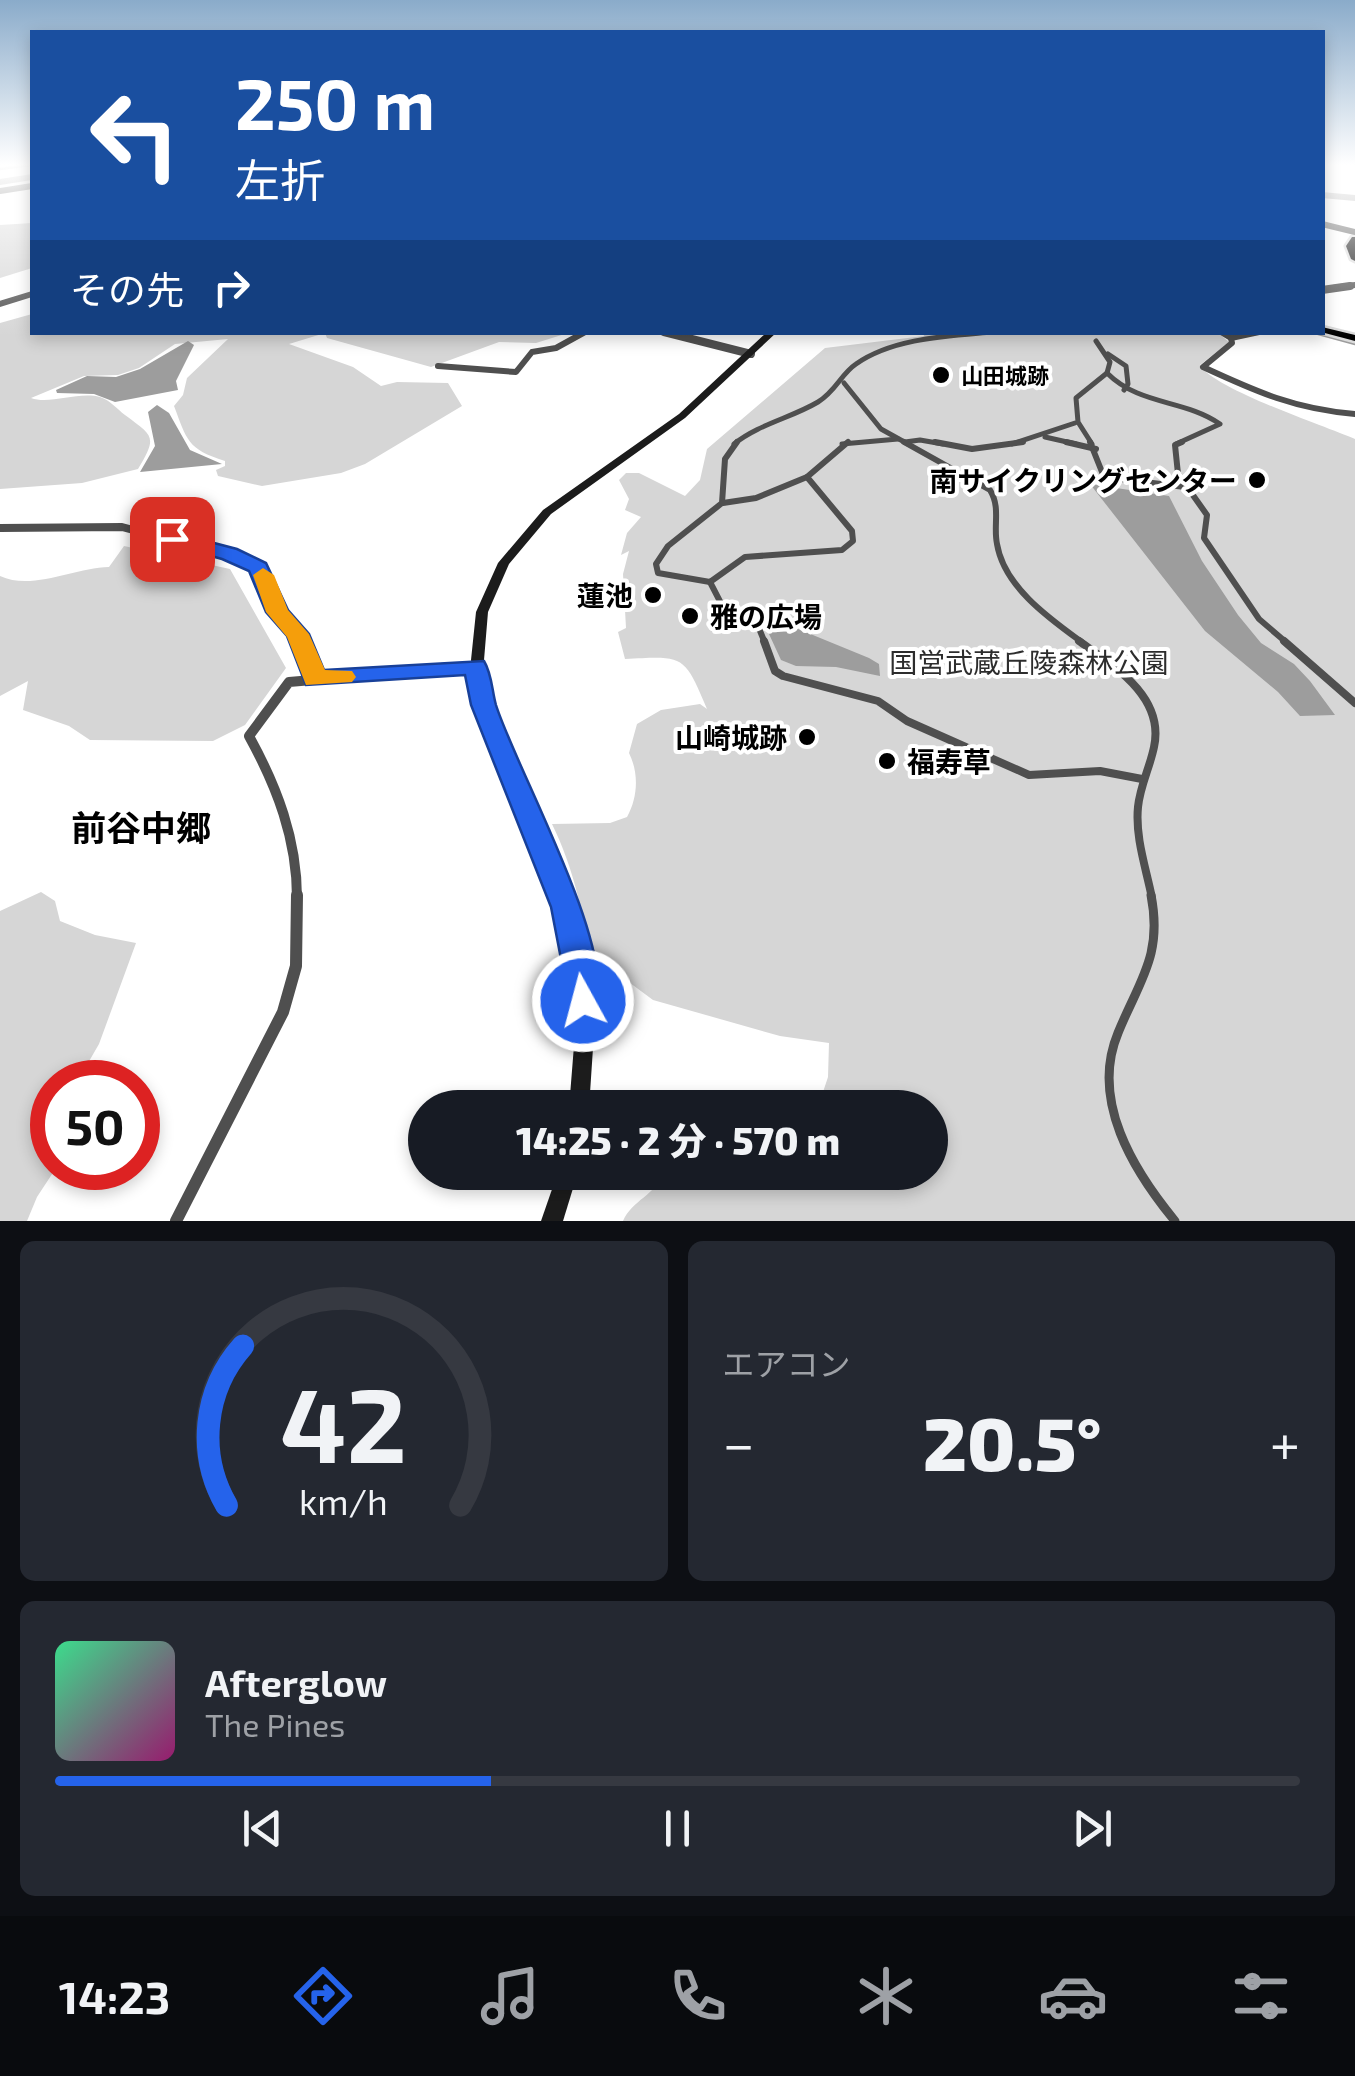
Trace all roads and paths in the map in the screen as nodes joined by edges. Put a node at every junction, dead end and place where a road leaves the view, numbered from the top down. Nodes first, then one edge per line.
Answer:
1 (1325, 225) edge
2 (1355, 236) edge
3 (1355, 259) edge
4 (1355, 286) edge
5 (1325, 290) edge
6 (30, 295) edge
7 (0, 304) edge
8 (1325, 329) edge
9 (579, 335) edge
10 (676, 335) edge
11 (770, 335) edge
12 (973, 335) edge
13 (1226, 335) edge
14 (1245, 335) edge
15 (1355, 337) edge
16 (1231, 338) junction
17 (1096, 341) dead end
18 (751, 354) junction
19 (1107, 354) junction
20 (438, 366) dead end
21 (1107, 373) junction
22 (844, 383) junction
23 (1124, 390) junction
24 (1355, 414) edge
25 (1076, 423) junction
26 (1044, 437) junction
27 (901, 441) junction
28 (1098, 450) junction
29 (806, 477) junction
30 (1185, 487) junction
31 (722, 503) junction
32 (0, 528) edge
33 (710, 582) junction
34 (476, 666) junction
35 (315, 679) junction
36 (1355, 703) edge
37 (1142, 778) junction
38 (580, 1090) edge
39 (562, 1190) edge
40 (176, 1221) edge
41 (552, 1221) edge
42 (1174, 1221) edge

1 - 2 street
2 - 3 main road
4 - 5 street
6 - 7 street
8 - 15 main road
9 - 20 street
10 - 18 street
11 - 18 main road
12 - 22 street
13 - 16 street
14 - 16 street
16 - 24 street
17 - 19 street
18 - 34 main road
19 - 21 street
19 - 23 street
21 - 23 street
21 - 25 street
22 - 27 street
22 - 31 street
23 - 30 street
25 - 26 street
25 - 28 street
26 - 27 street
26 - 28 street
27 - 29 street
27 - 37 street
28 - 30 street
29 - 31 street
29 - 33 street
30 - 36 street
31 - 33 street
32 - 35 street
33 - 37 street
34 - 35 street
34 - 38 main road
35 - 40 street
37 - 42 street
39 - 41 main road

